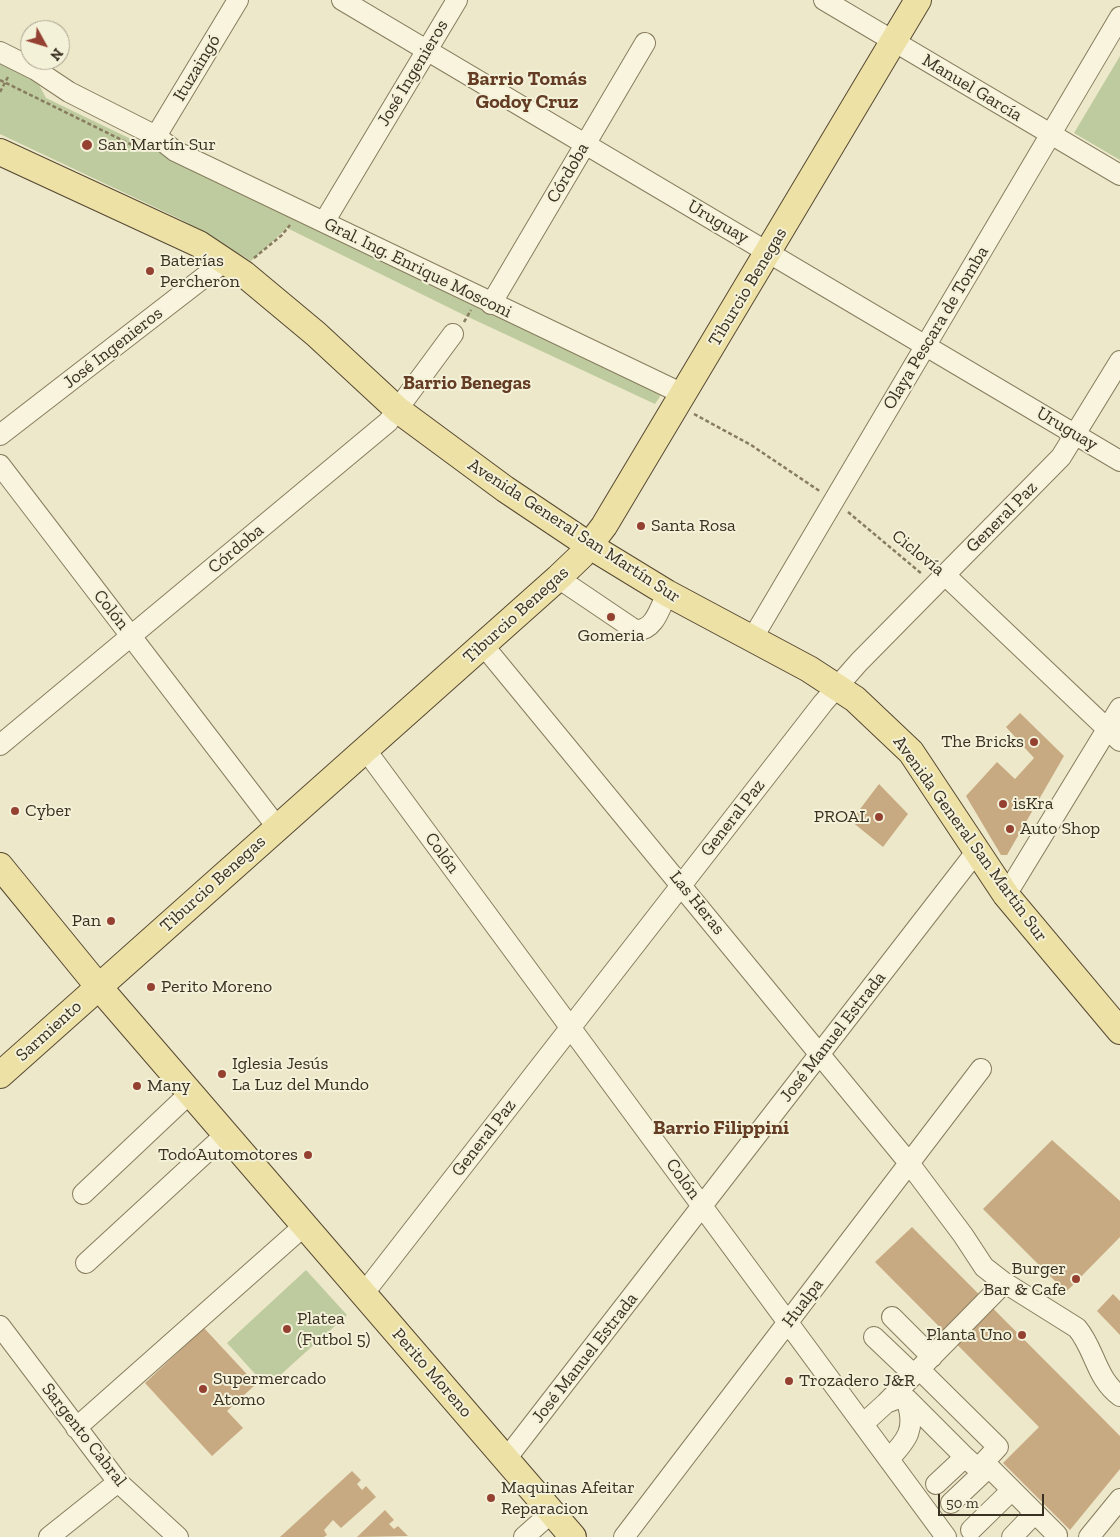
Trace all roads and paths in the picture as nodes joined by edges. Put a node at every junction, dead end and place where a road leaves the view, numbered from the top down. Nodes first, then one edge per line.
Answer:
1 (342, 0) edge
2 (457, 0) edge
3 (824, 0) edge
4 (918, 0) edge
5 (232, 2) edge
6 (1120, 17) edge
7 (894, 41) junction
8 (645, 43) dead end
9 (428, 50) junction
10 (0, 52) edge
11 (0, 80) edge
12 (5, 84) dead end
13 (1050, 134) junction
14 (156, 136) junction
15 (585, 143) junction
16 (0, 152) edge
17 (1120, 175) edge
18 (294, 220) dead end
19 (324, 222) junction
20 (768, 252) junction
21 (251, 260) dead end
22 (225, 261) junction
23 (491, 304) junction
24 (453, 334) dead end
25 (926, 345) junction
26 (1120, 361) edge
27 (680, 400) junction
28 (398, 410) junction
29 (1076, 434) junction
30 (0, 435) edge
31 (1120, 460) edge
32 (0, 465) edge
33 (833, 500) junction
34 (590, 546) junction
35 (558, 578) junction
36 (940, 580) junction
37 (667, 593) junction
38 (131, 636) junction
39 (752, 639) junction
40 (483, 645) junction
41 (838, 686) junction
42 (1120, 708) edge
43 (1113, 735) edge
44 (0, 745) edge
45 (365, 748) junction
46 (277, 827) junction
47 (976, 852) junction
48 (0, 866) edge
49 (681, 886) junction
50 (1006, 895) junction
51 (98, 986) junction
52 (571, 1026) junction
53 (1120, 1031) edge
54 (820, 1054) junction
55 (981, 1068) dead end
56 (2, 1070) edge
57 (190, 1093) junction
58 (226, 1134) junction
59 (909, 1163) junction
60 (83, 1194) dead end
61 (702, 1206) junction
62 (305, 1225) junction
63 (86, 1263) dead end
64 (1004, 1283) junction
65 (364, 1293) junction
66 (892, 1317) dead end
67 (788, 1322) junction
68 (0, 1326) edge
69 (874, 1336) dead end
70 (918, 1370) junction
71 (1120, 1396) edge
72 (907, 1402) junction
73 (886, 1403) junction
74 (863, 1424) junction
75 (76, 1428) junction
76 (966, 1457) junction
77 (506, 1460) junction
78 (889, 1460) junction
79 (985, 1470) junction
80 (118, 1482) junction
81 (936, 1484) dead end
82 (1012, 1490) junction
83 (1120, 1499) edge
84 (951, 1502) dead end
85 (552, 1512) junction
86 (1035, 1514) junction
87 (971, 1530) dead end
88 (60, 1534) edge
89 (178, 1537) edge
90 (524, 1537) edge
91 (573, 1537) edge
92 (624, 1537) edge
93 (946, 1537) edge
94 (1012, 1537) edge
95 (1055, 1537) edge
96 (1089, 1537) edge

1 - 9 street, Uruguay
2 - 9 street, José Ingenieros
3 - 7 street, Manuel García
4 - 7 main road, Tiburcio Benegas
5 - 14 street, Ituzaingó
6 - 13 street, Olaya Pescara de Tomba
7 - 13 street, Manuel García
7 - 20 main road, Tiburcio Benegas
8 - 15 street, Córdoba
9 - 15 street, Uruguay
9 - 19 street, José Ingenieros
10 - 14 street, Gral. Ing. Enrique Mosconi
11 - 12 path
13 - 17 street, Manuel García
13 - 25 street, Olaya Pescara de Tomba
14 - 19 street, Gral. Ing. Enrique Mosconi
15 - 20 street, Uruguay
15 - 23 street, Córdoba
16 - 22 main road, Avenida General San Martín Sur
18 - 21 path
19 - 23 street, Gral. Ing. Enrique Mosconi
20 - 25 street, Uruguay
20 - 27 main road, Tiburcio Benegas
22 - 28 main road, Avenida General San Martín Sur
22 - 30 street, José Ingenieros
23 - 27 street, Gral. Ing. Enrique Mosconi
24 - 28 street, Córdoba
25 - 29 street, Uruguay
25 - 33 street, Olaya Pescara de Tomba
26 - 29 street, General Paz
27 - 33 path, Ciclovía
27 - 34 main road, Tiburcio Benegas
28 - 34 main road, Avenida General San Martín Sur
28 - 38 street, Córdoba
29 - 31 street, Uruguay
29 - 36 street, General Paz
32 - 38 street, Colón
33 - 36 path, Ciclovía
33 - 39 street, Olaya Pescara de Tomba
34 - 35 main road, Tiburcio Benegas
34 - 37 main road, Avenida General San Martín Sur
35 - 37 street
35 - 40 main road, Tiburcio Benegas
36 - 41 street, General Paz
36 - 43 street
37 - 39 main road, Avenida General San Martín Sur
38 - 44 street, Córdoba
38 - 46 street, Colón
39 - 41 main road, Avenida General San Martín Sur
40 - 45 main road, Tiburcio Benegas
40 - 49 street, Las Heras
41 - 47 main road, Avenida General San Martín Sur
41 - 49 street, General Paz
42 - 43 street
43 - 50 street
45 - 46 main road, Tiburcio Benegas
45 - 52 street, Colón
46 - 51 main road, Tiburcio Benegas
47 - 50 main road, Avenida General San Martín Sur
47 - 54 street, José Manuel Estrada
48 - 51 main road, Perito Moreno
49 - 52 street, General Paz
49 - 54 street, Las Heras
50 - 53 main road, Avenida General San Martín Sur
51 - 56 main road, Sarmiento
51 - 57 main road, Perito Moreno
52 - 61 street, Colón
52 - 65 street, General Paz
54 - 59 street, Las Heras
54 - 61 street, José Manuel Estrada
55 - 59 street, Hualpa
57 - 58 main road, Perito Moreno
57 - 60 street
58 - 62 main road, Perito Moreno
58 - 63 street
59 - 64 street, Las Heras
59 - 67 street, Hualpa
61 - 67 street, Colón
61 - 77 street, José Manuel Estrada
62 - 65 main road, Perito Moreno
62 - 75 street
64 - 70 street
64 - 71 street, Las Heras
65 - 77 main road, Perito Moreno
66 - 70 street
67 - 74 street, Colón
67 - 92 street, Hualpa
68 - 75 street, Sargento Cabral
69 - 70 street
70 - 72 street
70 - 73 street
70 - 79 street
72 - 73 street
72 - 76 street
72 - 78 street
73 - 74 street
74 - 78 street, Colón
75 - 80 street, Sargento Cabral
76 - 79 street
76 - 81 street
77 - 85 main road, Perito Moreno
78 - 93 street, Colón
79 - 82 street
79 - 84 street
80 - 88 street
80 - 89 street, Sargento Cabral
82 - 86 street
82 - 87 street
83 - 96 street
85 - 90 street
85 - 91 main road, Perito Moreno
86 - 94 street
86 - 95 street

